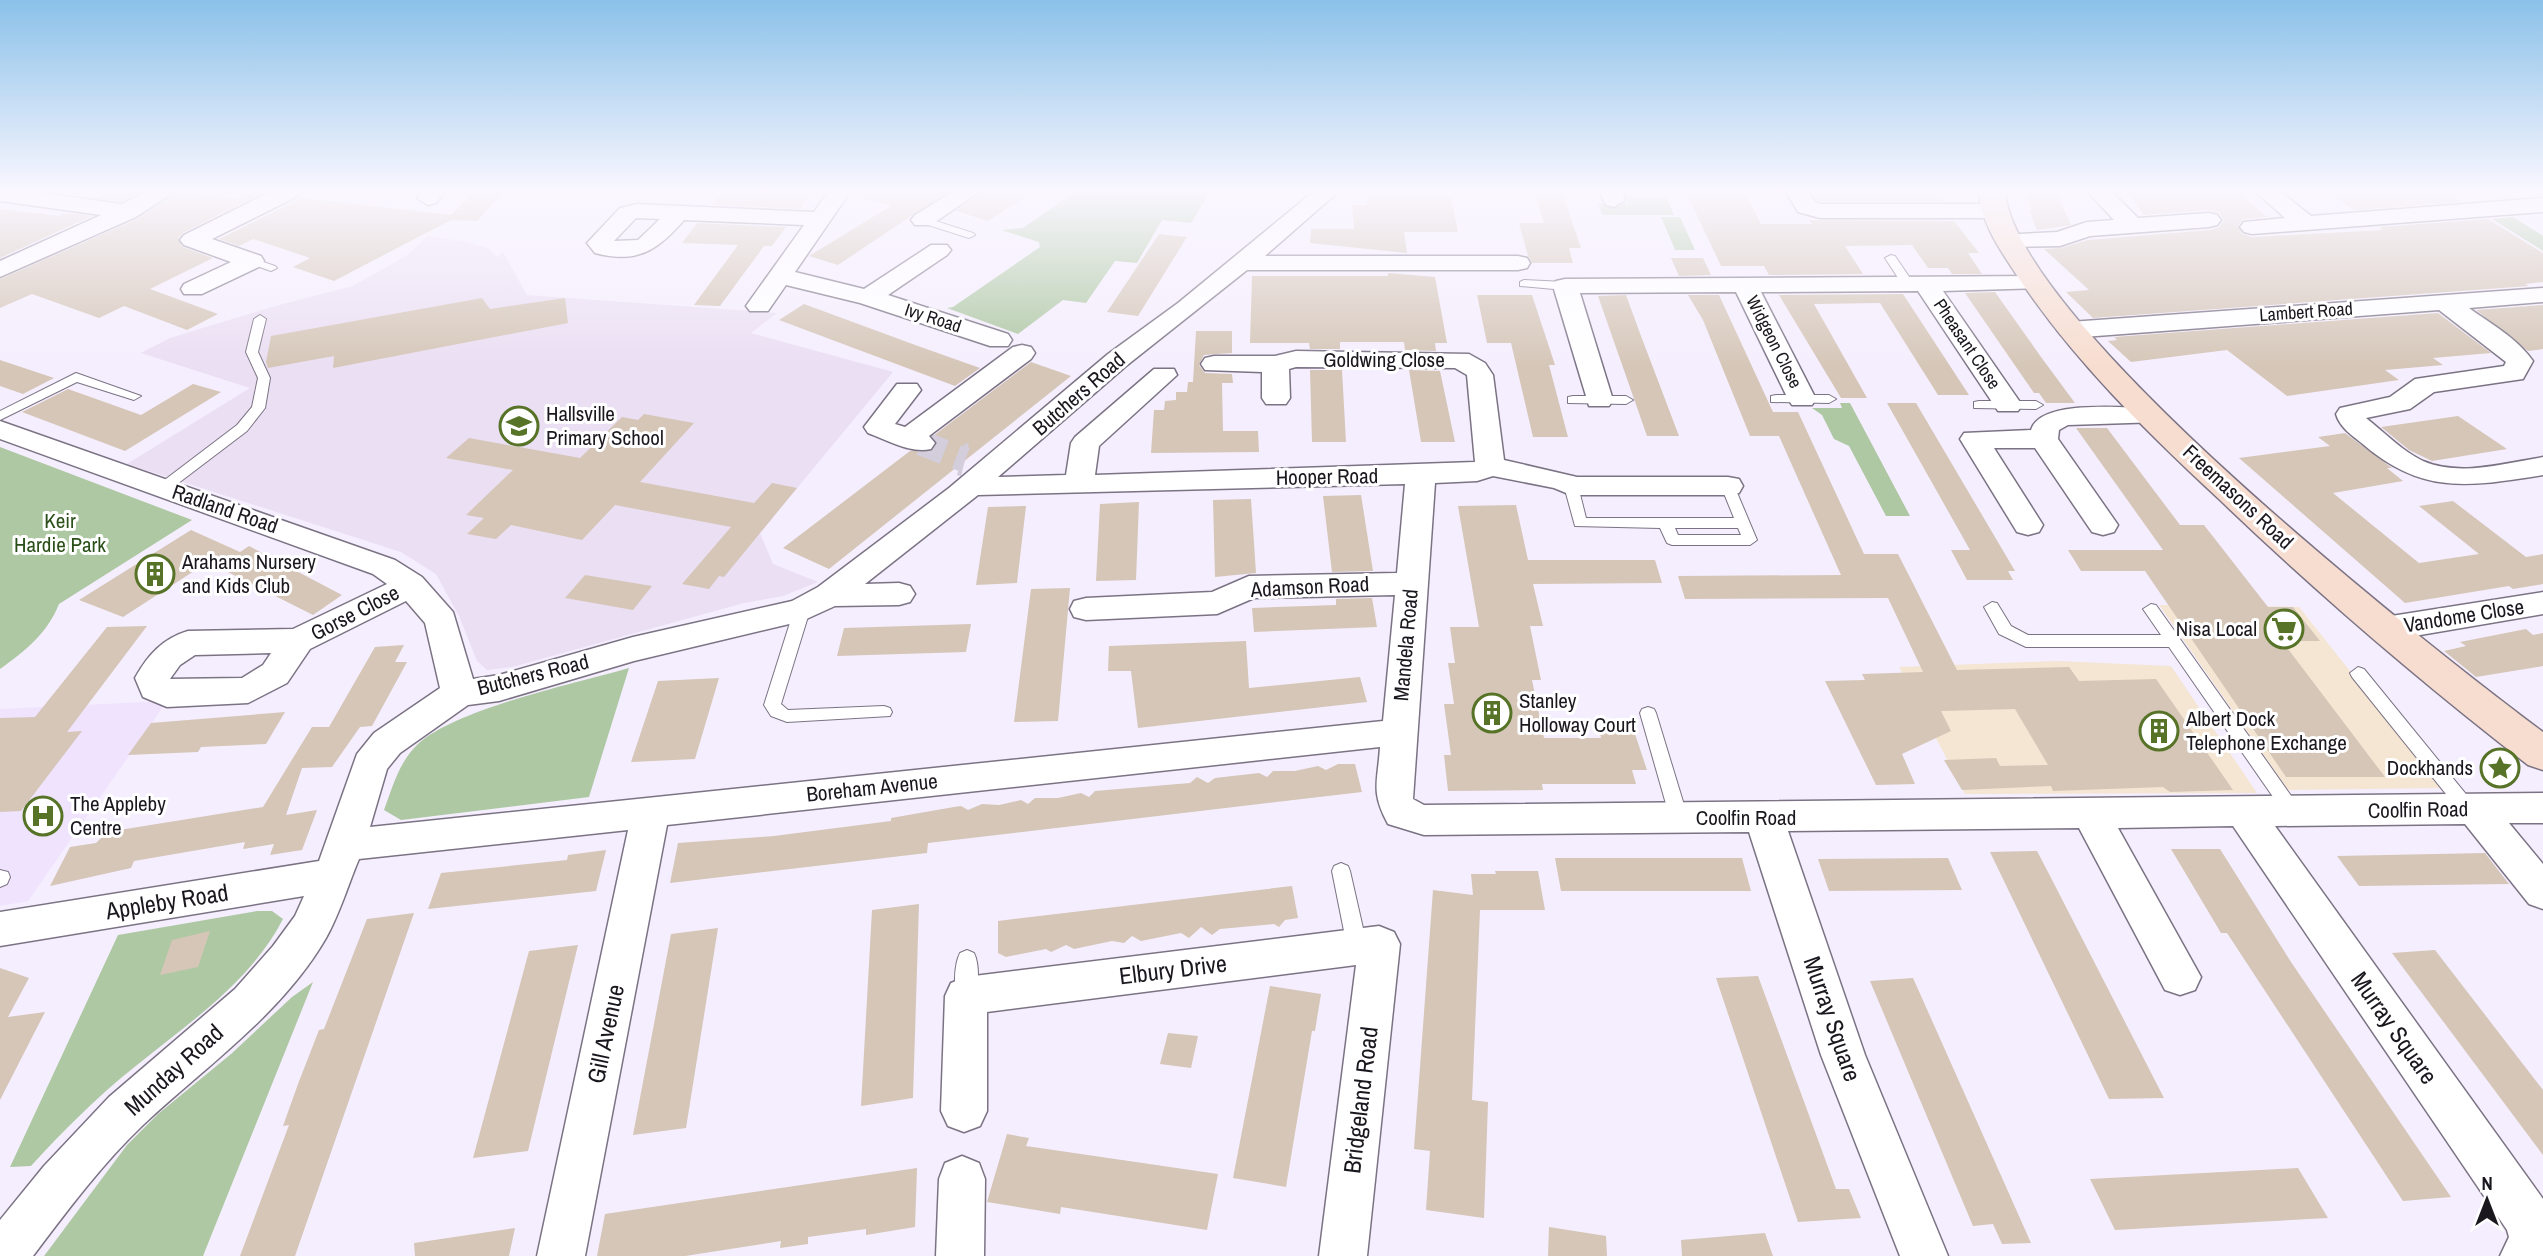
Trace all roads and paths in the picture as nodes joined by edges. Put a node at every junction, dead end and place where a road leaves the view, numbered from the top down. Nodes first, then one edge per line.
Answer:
1 (43, 251) edge
2 (221, 251) edge
3 (798, 251) edge
4 (938, 251) edge
5 (1254, 251) edge
6 (2015, 251) edge
7 (1891, 258) dead end
8 (1239, 263) junction
9 (0, 270) edge
10 (1521, 273) joint
11 (780, 276) junction
12 (2035, 283) junction
13 (1917, 284) junction
14 (1745, 285) junction
15 (1565, 286) junction
16 (193, 289) dead end
17 (2543, 295) edge
18 (868, 297) junction
19 (2444, 302) junction
20 (760, 306) dead end
21 (260, 319) dead end
22 (2070, 330) junction
23 (1214, 364) dead end
24 (1275, 364) junction
25 (1164, 375) dead end
26 (907, 390) dead end
27 (134, 396) dead end
28 (1276, 398) dead end
29 (1789, 399) joint
30 (1829, 399) dead end
31 (1573, 400) dead end
32 (1613, 400) joint
33 (1979, 405) dead end
34 (2008, 405) junction
35 (2036, 405) dead end
36 (0, 416) edge
37 (2150, 416) junction
38 (0, 429) edge
39 (2044, 439) junction
40 (1490, 466) junction
41 (2543, 466) edge
42 (976, 471) junction
43 (1421, 474) junction
44 (1079, 484) junction
45 (1570, 486) junction
46 (1728, 486) joint
47 (163, 488) junction
48 (2028, 525) dead end
49 (2103, 525) dead end
50 (1412, 584) junction
51 (411, 585) junction
52 (899, 594) dead end
53 (816, 602) junction
54 (2543, 603) edge
55 (1992, 607) dead end
56 (1086, 609) dead end
57 (2151, 609) dead end
58 (2385, 629) junction
59 (298, 642) dead end
60 (2172, 642) junction
61 (2358, 673) dead end
62 (459, 693) junction
63 (884, 712) dead end
64 (1648, 713) dead end
65 (1399, 736) junction
66 (2543, 754) edge
67 (2543, 808) edge
68 (2471, 809) junction
69 (651, 812) junction
70 (2244, 812) junction
71 (2293, 812) junction
72 (1402, 813) joint
73 (2091, 814) junction
74 (1679, 818) junction
75 (1764, 818) junction
76 (339, 860) junction
77 (1341, 871) dead end
78 (2543, 892) edge
79 (0, 929) edge
80 (1368, 945) junction
81 (2180, 977) dead end
82 (964, 1111) dead end
83 (962, 1179) dead end
84 (2535, 1250) edge
85 (2, 1256) edge
86 (561, 1256) edge
87 (960, 1256) edge
88 (1343, 1256) edge
89 (1924, 1256) edge

1 - 9 street
2 - 16 street
3 - 11 street
4 - 18 street, Ivy Road
5 - 8 street, Butchers Road
6 - 12 street, Freemasons Road
7 - 13 lane
8 - 10 street
8 - 42 street, Butchers Road
10 - 15 lane
11 - 18 street, Ivy Road
11 - 20 street
12 - 13 street
12 - 22 street, Freemasons Road
13 - 14 street
13 - 34 street, Pheasant Close
14 - 15 street
14 - 29 street, Widgeon Close
15 - 32 street
17 - 19 street, Lambert Road
18 - 26 street, Ivy Road
19 - 22 street, Lambert Road
19 - 41 street
21 - 47 lane
22 - 37 street, Freemasons Road
23 - 24 street, Goldwing Close
24 - 28 street
24 - 40 street, Goldwing Close
25 - 44 street
27 - 36 lane
29 - 30 lane, Widgeon Close
31 - 32 lane
33 - 34 lane, Pheasant Close
34 - 35 lane, Pheasant Close
37 - 39 street
37 - 58 street, Freemasons Road
38 - 47 street, Radland Road
39 - 48 street
39 - 49 street
40 - 43 street, Hooper Road
40 - 45 street, Hooper Road
42 - 44 street, Hooper Road
42 - 53 street, Butchers Road
43 - 44 street, Hooper Road
43 - 50 street, Mandela Road
45 - 46 street, Hooper Road
45 - 46 lane, Hooper Road
47 - 51 street, Radland Road
50 - 56 street, Adamson Road
50 - 65 street, Mandela Road
51 - 59 street, Gorse Close
51 - 62 street, Radland Road
52 - 53 street, Butchers Road
53 - 62 street, Butchers Road
53 - 63 lane
54 - 58 street, Vandome Close
55 - 60 lane
57 - 60 lane
58 - 66 street, Freemasons Road
60 - 71 lane
61 - 68 lane
62 - 76 street, Butchers Road
64 - 74 lane
65 - 69 street, Boreham Avenue
65 - 72 street, Mandela Road
67 - 68 street, Coolfin Road
68 - 71 street, Coolfin Road
68 - 78 street
69 - 76 street, Boreham Avenue
69 - 86 street, Gill Avenue
70 - 71 street, Coolfin Road
70 - 73 street, Coolfin Road
70 - 84 street, Murray Square
72 - 74 street, Coolfin Road
73 - 75 street, Coolfin Road
73 - 81 street
74 - 75 street, Coolfin Road
75 - 89 street, Murray Square
76 - 79 street, Appleby Road
76 - 85 street, Munday Road
77 - 80 lane
80 - 82 street, Elbury Drive
80 - 88 street, Bridgeland Road
83 - 87 street

